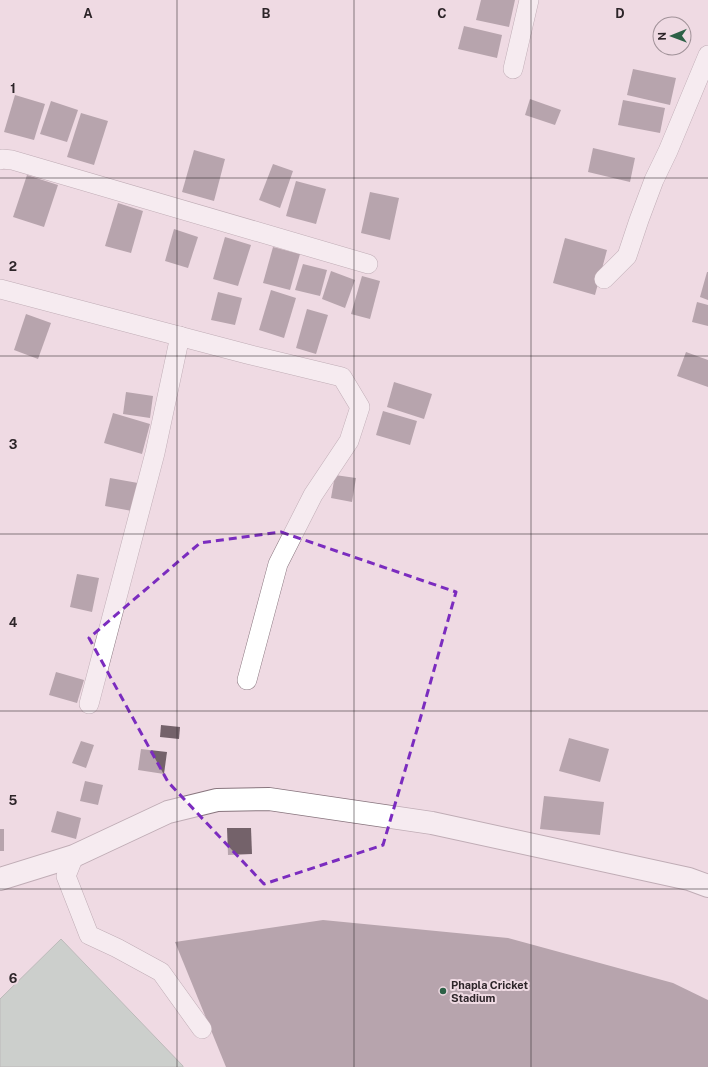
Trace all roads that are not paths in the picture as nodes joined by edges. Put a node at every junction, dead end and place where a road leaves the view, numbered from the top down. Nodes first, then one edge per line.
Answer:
1 (529, 0) edge
2 (708, 55) edge
3 (513, 69) dead end
4 (0, 160) edge
5 (368, 264) dead end
6 (604, 279) dead end
7 (0, 289) edge
8 (180, 336) junction
9 (247, 680) dead end
10 (89, 704) dead end
11 (74, 856) junction
12 (0, 878) edge
13 (708, 886) edge
14 (202, 1029) dead end

1 - 3 street
2 - 6 street
4 - 5 street
7 - 8 street
8 - 9 street
8 - 10 street
11 - 12 main road
11 - 13 main road
11 - 14 street

